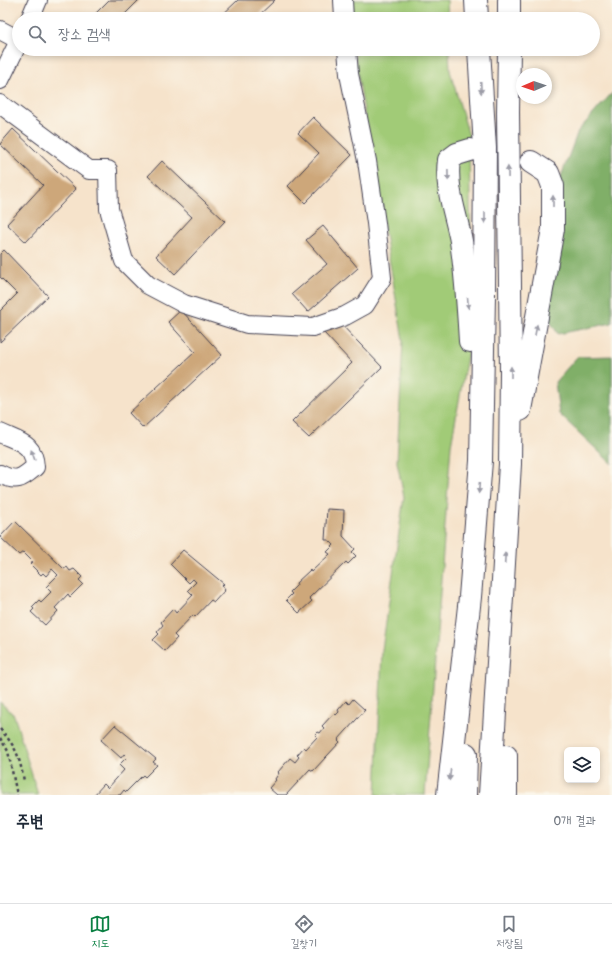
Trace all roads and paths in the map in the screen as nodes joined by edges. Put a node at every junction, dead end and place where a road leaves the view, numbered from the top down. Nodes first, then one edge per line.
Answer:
1 (38, 0) edge
2 (343, 0) edge
3 (476, 0) edge
4 (509, 0) edge
5 (33, 12) edge
6 (344, 12) edge
7 (477, 12) edge
8 (509, 12) edge
9 (0, 30) edge
10 (12, 36) edge
11 (12, 48) edge
12 (5, 56) edge
13 (348, 56) edge
14 (479, 56) edge
15 (509, 56) edge
16 (0, 80) edge
17 (0, 104) edge
18 (470, 150) dead end
19 (531, 162) dead end
20 (0, 433) edge
21 (481, 461) junction
22 (510, 464) junction
23 (0, 474) edge
24 (470, 597) junction
25 (503, 597) junction
26 (0, 728) edge
27 (0, 738) edge
28 (24, 781) dead end
29 (17, 795) edge
30 (448, 795) edge
31 (465, 795) edge
32 (490, 795) edge
33 (506, 795) edge

1 - 5 street
2 - 6 street
3 - 7 highway
4 - 8 highway
9 - 10 street
11 - 12 street
12 - 16 street
13 - 17 street
14 -> 21 highway
22 -> 15 highway
18 -> 21 highway
22 -> 19 highway
23 -> 20 street
21 -> 24 highway
25 -> 22 highway
24 -> 30 highway
24 - 31 highway
25 - 32 highway
25 - 33 highway
26 - 28 path
27 - 29 path

